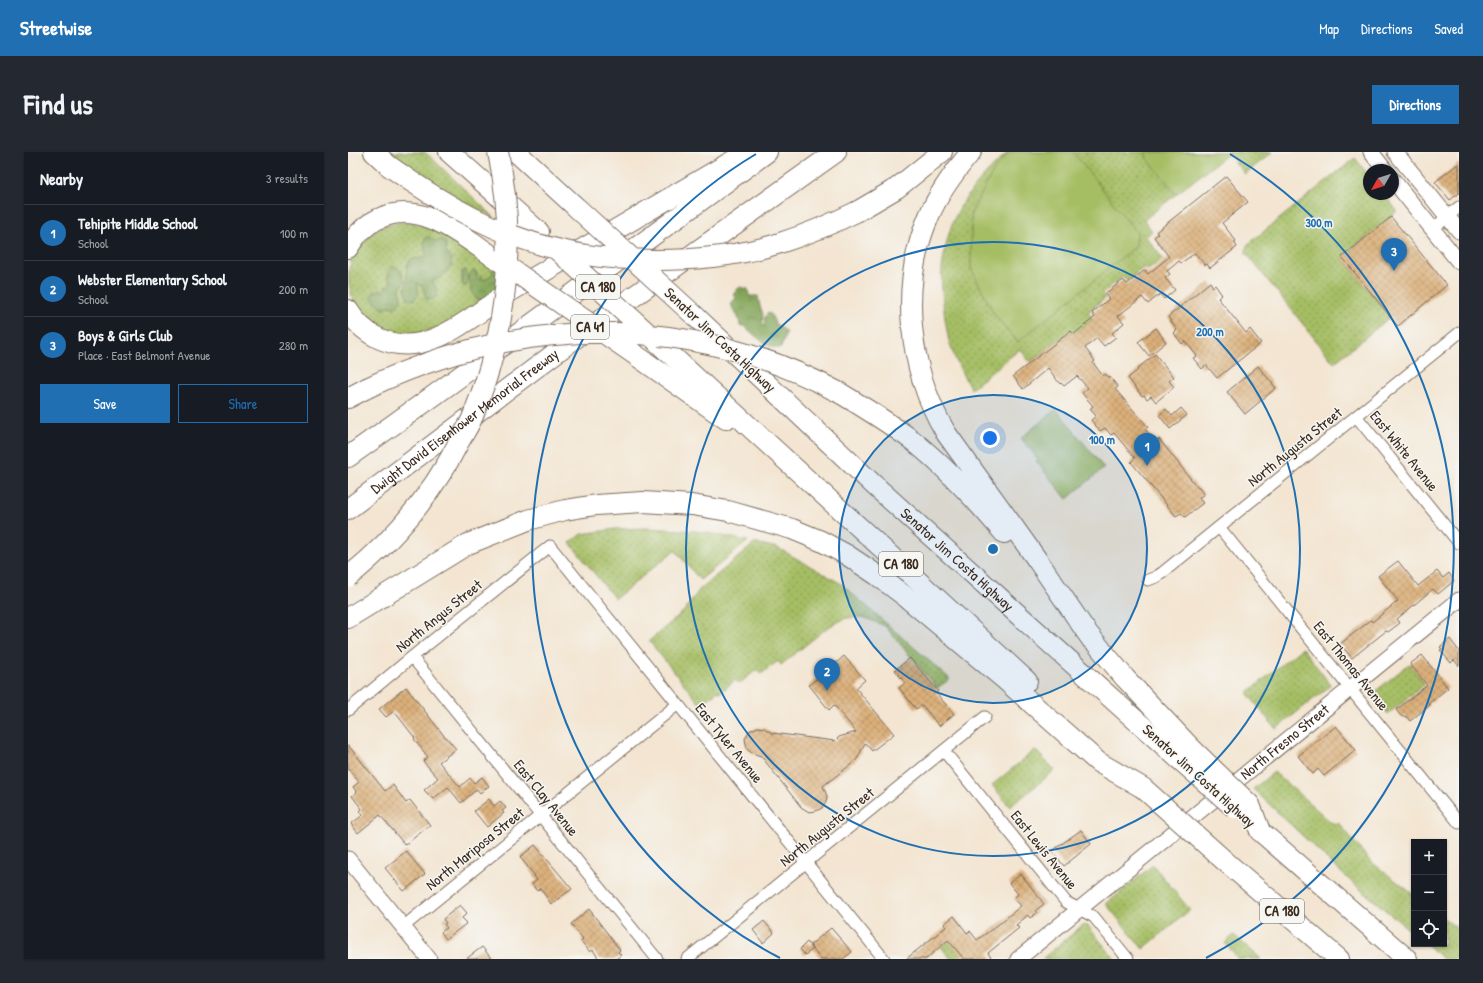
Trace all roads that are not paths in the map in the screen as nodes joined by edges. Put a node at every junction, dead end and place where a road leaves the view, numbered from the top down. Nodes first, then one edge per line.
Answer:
1 (374, 152) edge
2 (449, 152) edge
3 (498, 152) edge
4 (516, 152) edge
5 (748, 152) edge
6 (767, 152) edge
7 (836, 152) edge
8 (942, 152) edge
9 (971, 152) edge
10 (1371, 152) edge
11 (1395, 152) edge
12 (1380, 164) edge
13 (1399, 188) edge
14 (1459, 207) edge
15 (1447, 216) junction
16 (1432, 229) junction
17 (1459, 231) edge
18 (348, 248) edge
19 (1459, 262) edge
20 (348, 310) edge
21 (1459, 333) edge
22 (348, 398) edge
23 (1356, 416) junction
24 (348, 457) edge
25 (795, 468) junction
26 (348, 509) edge
27 (1220, 527) junction
28 (1459, 543) edge
29 (550, 546) joint
30 (348, 577) edge
31 (1148, 580) dead end
32 (1459, 600) edge
33 (348, 618) edge
34 (1092, 640) junction
35 (412, 657) junction
36 (1350, 689) junction
37 (678, 704) junction
38 (348, 710) edge
39 (985, 718) dead end
40 (944, 751) junction
41 (1186, 754) junction
42 (1143, 788) junction
43 (541, 816) junction
44 (1459, 823) edge
45 (348, 859) edge
46 (806, 863) junction
47 (1080, 909) junction
48 (403, 927) junction
49 (429, 959) edge
50 (656, 959) edge
51 (687, 959) edge
52 (884, 959) edge
53 (1018, 959) edge
54 (1128, 959) edge
55 (1339, 959) edge
56 (1407, 959) edge

1 - 8 highway, bridge
2 - 25 highway, CA 180, bridge
3 - 30 highway, bridge
4 - 41 highway, Senator Jim Costa Highway / CA 180, bridge
5 - 20 highway
6 - 24 highway, CA 41
7 - 26 highway, Dwight David Eisenhower Memorial Freeway / CA 41
9 - 34 highway
10 - 12 main road
11 - 15 main road
13 - 16 main road
14 - 15 street
15 - 16 street
15 - 17 main road
16 - 19 main road
18 - 25 highway, bridge
21 - 23 street, North Augusta Street
22 - 34 highway, bridge
23 - 27 street, North Augusta Street
23 - 28 street, East White Avenue
25 - 42 highway, CA 180
27 - 31 street, North Augusta Street
27 - 36 street, East Thomas Avenue
29 - 35 street, North Angus Street
29 - 37 street, East Tyler Avenue
32 - 36 main road, North Fresno Street
33 - 42 highway
34 - 41 highway
35 - 38 street, North Angus Street
35 - 43 street, East Clay Avenue
36 - 44 street, East Thomas Avenue
36 - 47 main road, North Fresno Street
37 - 43 street, North Mariposa Street
37 - 46 street, East Tyler Avenue
39 - 40 street, North Augusta Street
40 - 46 street, North Augusta Street
40 - 47 street, East Lewis Avenue
41 - 56 highway, Senator Jim Costa Highway, bridge
42 - 55 highway, CA 180, bridge
43 - 48 street, North Mariposa Street
43 - 50 street, East Clay Avenue
45 - 48 main road
46 - 51 street, North Augusta Street
46 - 52 street, East Tyler Avenue
47 - 53 main road, North Fresno Street
47 - 54 street, East Lewis Avenue
48 - 49 main road

